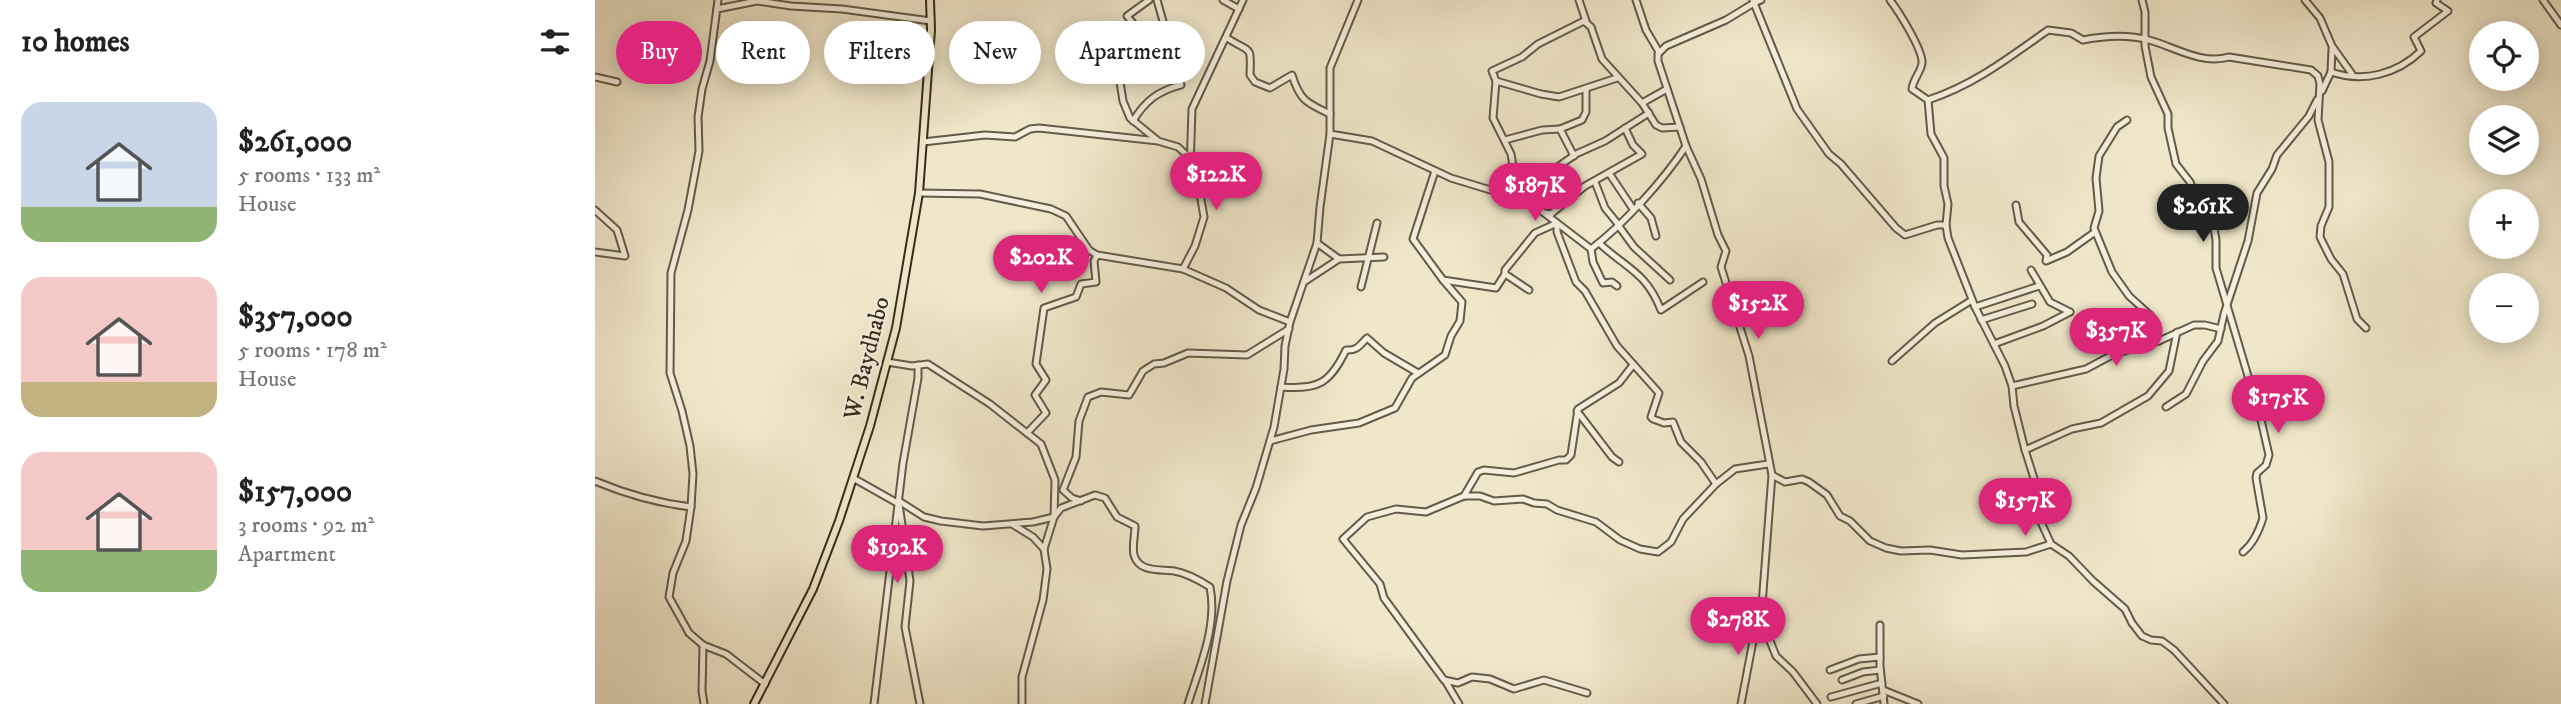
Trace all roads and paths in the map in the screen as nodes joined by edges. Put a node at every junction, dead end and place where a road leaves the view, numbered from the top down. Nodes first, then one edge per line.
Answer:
1 (718, 0) edge
2 (930, 0) edge
3 (1149, 0) edge
4 (1157, 0) edge
5 (1223, 0) edge
6 (1243, 0) edge
7 (1358, 0) edge
8 (1579, 0) edge
9 (1636, 0) edge
10 (1761, 0) edge
11 (1891, 0) edge
12 (2142, 0) edge
13 (2305, 0) edge
14 (2437, 0) edge
15 (2546, 1) edge
16 (1753, 2) edge
17 (717, 9) junction
18 (1238, 9) junction
19 (931, 21) joint
20 (1586, 21) junction
21 (2561, 25) edge
22 (1227, 38) junction
23 (2145, 39) junction
24 (2332, 46) junction
25 (1659, 52) junction
26 (2331, 72) junction
27 (2355, 75) junction
28 (595, 77) edge
29 (1617, 78) junction
30 (1496, 81) junction
31 (616, 82) edge
32 (927, 84) edge
33 (1586, 89) junction
34 (1667, 89) junction
35 (2321, 93) junction
36 (1928, 100) junction
37 (1642, 103) junction
38 (1649, 113) junction
39 (1330, 114) junction
40 (2127, 120) dead end
41 (1133, 121) junction
42 (1679, 127) junction
43 (1625, 128) junction
44 (1560, 129) junction
45 (1330, 134) junction
46 (1505, 140) junction
47 (1158, 141) junction
48 (923, 142) junction
49 (1686, 146) junction
50 (1574, 156) junction
51 (1190, 158) junction
52 (1436, 171) junction
53 (1609, 173) junction
54 (1595, 182) junction
55 (919, 194) junction
56 (1519, 197) junction
57 (2017, 205) dead end
58 (1636, 206) junction
59 (595, 210) edge
60 (1543, 213) junction
61 (1377, 223) dead end
62 (1557, 223) junction
63 (1618, 225) junction
64 (1946, 225) junction
65 (2095, 232) junction
66 (1656, 236) dead end
67 (1317, 243) junction
68 (1599, 243) junction
69 (1591, 249) junction
70 (595, 252) edge
71 (1097, 255) junction
72 (1384, 257) dead end
73 (1368, 258) junction
74 (1339, 259) junction
75 (1183, 269) junction
76 (2031, 270) dead end
77 (1505, 274) junction
78 (1443, 280) junction
79 (1670, 281) dead end
80 (1304, 282) junction
81 (1703, 282) dead end
82 (1618, 286) dead end
83 (2039, 286) junction
84 (1361, 287) dead end
85 (1529, 289) dead end
86 (1972, 300) junction
87 (2227, 303) junction
88 (2032, 304) dead end
89 (1975, 307) junction
90 (1981, 320) junction
91 (1289, 326) junction
92 (2366, 328) dead end
93 (2221, 329) junction
94 (2177, 332) junction
95 (2159, 341) junction
96 (1994, 345) junction
97 (1892, 361) dead end
98 (887, 362) junction
99 (918, 365) junction
100 (1633, 365) junction
101 (1418, 373) junction
102 (2013, 386) junction
103 (1281, 387) junction
104 (2166, 407) dead end
105 (1577, 411) junction
106 (1027, 433) junction
107 (1270, 441) junction
108 (2025, 450) junction
109 (1619, 462) dead end
110 (1768, 464) junction
111 (1772, 475) junction
112 (853, 478) junction
113 (1055, 480) junction
114 (595, 481) edge
115 (1716, 484) junction
116 (1063, 490) junction
117 (1464, 496) junction
118 (1083, 501) junction
119 (899, 502) junction
120 (691, 507) junction
121 (1054, 517) junction
122 (1012, 524) junction
123 (2051, 544) junction
124 (1044, 549) junction
125 (2243, 552) dead end
126 (1761, 618) junction
127 (1880, 625) dead end
128 (703, 645) junction
129 (1880, 657) junction
130 (1830, 670) dead end
131 (1880, 670) junction
132 (1444, 680) junction
133 (1842, 680) dead end
134 (765, 684) junction
135 (1883, 690) junction
136 (1587, 693) dead end
137 (1831, 697) dead end
138 (704, 704) edge
139 (754, 704) edge
140 (874, 704) edge
141 (920, 704) edge
142 (1022, 704) edge
143 (1188, 704) edge
144 (1205, 704) edge
145 (1459, 704) edge
146 (1741, 704) edge
147 (1817, 704) edge
148 (1856, 704) edge
149 (1884, 704) edge
150 (1918, 704) edge
151 (2224, 704) edge

1 - 17 street
2 - 19 main road, W. Baydhabo
3 - 41 street
4 - 41 street
5 - 18 street
6 - 18 street
7 - 39 street
8 - 20 street
9 - 25 street
10 - 16 street
11 - 36 street
12 - 23 street
13 - 24 street
14 - 27 street
15 - 21 street
16 - 25 street
16 - 64 street
17 - 19 street
17 - 120 street
18 - 22 street
20 - 29 street
20 - 30 street
22 - 39 street
22 - 51 street
23 - 35 street
23 - 36 street
23 - 87 street
24 - 26 street
24 - 27 street
25 - 34 street
26 - 27 street
26 - 35 street
28 - 31 street
29 - 33 street
29 - 37 street
30 - 33 street
30 - 46 street
32 - 48 main road, W. Baydhabo
33 - 44 street
34 - 37 street
34 - 42 street
35 - 87 street
35 - 92 street
36 - 64 street
37 - 38 street
38 - 42 street
38 - 43 street
39 - 45 street
40 - 65 street
41 - 47 street
42 - 49 street
43 - 50 street
43 - 53 street
44 - 46 street
44 - 50 street
45 - 52 street
45 - 67 street
46 - 56 street
47 - 48 street
47 - 51 street
48 - 55 main road, W. Baydhabo
49 - 58 street
49 - 110 street
50 - 56 street
51 - 75 street
52 - 56 street
52 - 78 street
53 - 54 street
53 - 58 street
54 - 60 street
54 - 63 street
55 - 71 street
55 - 98 main road, W. Baydhabo
56 - 60 street
57 - 65 street
58 - 63 street
58 - 66 street
59 - 70 street
60 - 62 street
61 - 73 street
62 - 69 street
62 - 77 street
62 - 100 street
63 - 68 street
63 - 79 street
64 - 86 street
65 - 95 street
67 - 74 street
67 - 80 street
68 - 69 street
68 - 81 street
69 - 82 street
71 - 75 street
71 - 106 street
72 - 73 street
73 - 74 street
73 - 84 street
74 - 80 street
75 - 91 street
76 - 83 street
77 - 78 street
77 - 85 street
78 - 101 street
80 - 91 street
83 - 89 street
83 - 96 street
86 - 89 street
86 - 97 street
87 - 93 street
87 - 125 street
88 - 90 street
89 - 90 street
90 - 96 street
91 - 103 street
91 - 116 street
93 - 94 street
93 - 104 street
94 - 95 street
94 - 108 street
95 - 102 street
96 - 102 street
98 - 99 street
98 - 112 main road, W. Baydhabo
99 - 106 street
99 - 119 street
100 - 105 street
100 - 115 street
101 - 103 street
101 - 107 street
102 - 108 street
103 - 107 street
105 - 109 street
105 - 117 street
106 - 113 street
107 - 144 street
108 - 123 street
110 - 111 street
110 - 115 street
111 - 123 street
111 - 126 street
112 - 119 street
112 - 134 main road, W. Baydhabo
113 - 116 street
113 - 121 street
114 - 120 street
115 - 117 street
116 - 118 street
117 - 132 street
118 - 121 street
118 - 143 street
119 - 122 street
119 - 140 street
119 - 141 street
120 - 128 street
121 - 122 street
121 - 124 street
122 - 124 street
123 - 151 street
124 - 142 street
126 - 146 street
126 - 147 street
127 - 129 street
128 - 134 street
128 - 138 street
129 - 130 street
129 - 131 street
131 - 133 street
131 - 135 street
132 - 136 street
132 - 145 street
134 - 139 main road, W. Baydhabo
135 - 137 street
135 - 148 street
135 - 149 street
135 - 150 street

